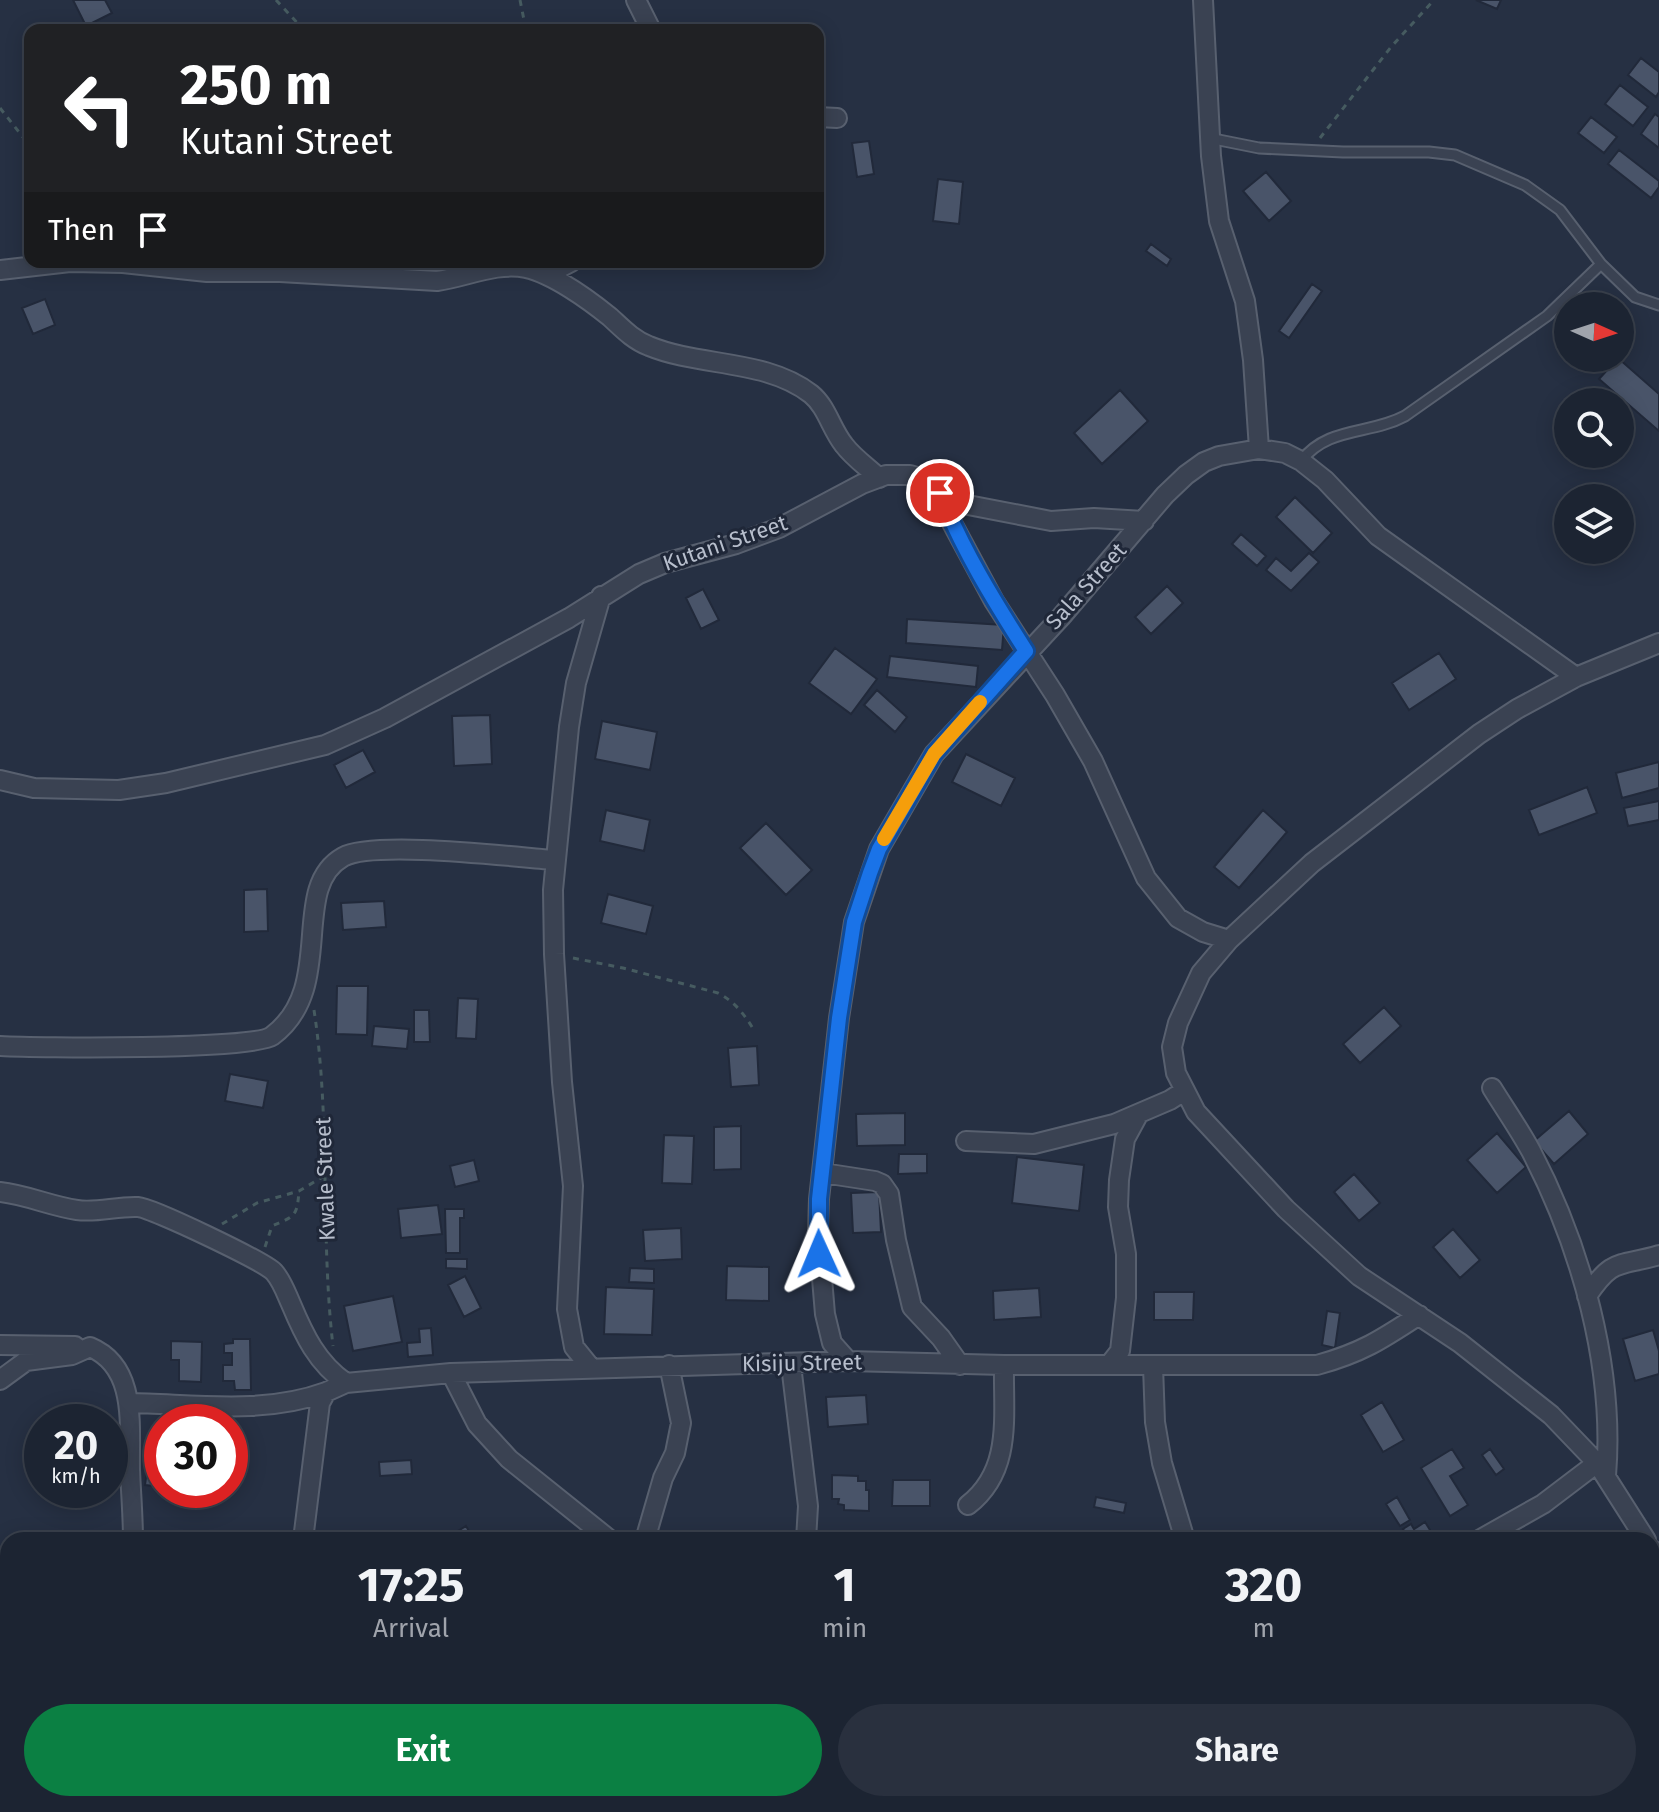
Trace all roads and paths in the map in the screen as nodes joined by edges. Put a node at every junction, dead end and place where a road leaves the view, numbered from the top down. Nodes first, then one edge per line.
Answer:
1 (276, 0) edge
2 (520, 0) edge
3 (636, 0) edge
4 (1203, 0) edge
5 (1434, 0) edge
6 (298, 24) edge
7 (525, 24) edge
8 (648, 24) edge
9 (0, 108) edge
10 (824, 117) edge
11 (837, 118) dead end
12 (24, 138) edge
13 (1209, 138) junction
14 (1310, 150) junction
15 (1601, 264) junction
16 (24, 267) edge
17 (168, 268) edge
18 (492, 268) edge
19 (526, 268) edge
20 (559, 268) edge
21 (0, 270) edge
22 (546, 275) junction
23 (1659, 305) edge
24 (1259, 449) junction
25 (1301, 461) junction
26 (879, 478) junction
27 (942, 500) junction
28 (1144, 521) junction
29 (601, 596) junction
30 (1659, 643) edge
31 (1026, 651) junction
32 (1576, 677) junction
33 (0, 780) edge
34 (555, 860) junction
35 (1229, 940) junction
36 (554, 954) junction
37 (306, 984) junction
38 (754, 1030) dead end
39 (0, 1046) edge
40 (1492, 1088) dead end
41 (1184, 1091) junction
42 (1138, 1115) junction
43 (966, 1141) dead end
44 (823, 1173) junction
45 (326, 1175) junction
46 (299, 1191) junction
47 (0, 1192) edge
48 (209, 1238) junction
49 (1659, 1255) edge
50 (261, 1263) junction
51 (1587, 1296) junction
52 (1419, 1315) junction
53 (0, 1345) edge
54 (90, 1347) junction
55 (848, 1361) junction
56 (669, 1365) junction
57 (791, 1365) junction
58 (960, 1365) junction
59 (1004, 1365) junction
60 (1109, 1365) junction
61 (1153, 1366) junction
62 (591, 1368) junction
63 (451, 1373) junction
64 (0, 1380) edge
65 (336, 1383) junction
66 (129, 1403) junction
67 (1602, 1469) junction
68 (968, 1505) dead end
69 (133, 1532) edge
70 (304, 1532) edge
71 (600, 1532) edge
72 (647, 1532) edge
73 (806, 1532) edge
74 (1183, 1532) edge
75 (1493, 1532) edge
76 (1641, 1532) edge

1 - 6 path
2 - 7 path
3 - 8 street
4 - 13 street
5 - 14 path
9 - 12 path
10 - 11 street
13 - 14 lane
13 - 24 street
14 - 15 lane
15 - 23 lane
15 - 25 lane
16 - 21 street
17 - 18 street
19 - 22 street
20 - 22 street
22 - 26 street
24 - 25 street, Sala Street
24 - 28 street, Sala Street
25 - 32 street, Sala Street
26 - 27 street, Kutani Street
26 - 29 street, Kutani Street
27 - 28 street
27 - 31 street, Kutani Street
28 - 31 street, Sala Street
29 - 33 street, Kutani Street
29 - 34 street
30 - 32 street
31 - 35 street, Kutani Street
31 - 44 street, Sala Street
32 - 35 street
34 - 36 street
34 - 37 street
35 - 41 street
36 - 38 path
36 - 62 street
37 - 39 street
37 - 45 path, Kwale Street
40 - 51 street
41 - 42 street
41 - 52 street
42 - 43 street
42 - 60 street
44 - 55 street, Sala Street
44 - 58 street
45 - 46 path
45 - 65 path, Kwale Street
46 - 48 path
46 - 50 path
47 - 48 street
48 - 50 street
49 - 51 street
50 - 65 street
51 - 67 street
52 - 61 street, Kisiju Street
52 - 67 street
53 - 54 street
54 - 64 street
54 - 66 street
55 - 57 street, Kisiju Street
55 - 58 street, Kisiju Street
56 - 57 street, Kisiju Street
56 - 62 street, Kisiju Street
56 - 72 street
57 - 73 street
58 - 59 street, Kisiju Street
59 - 60 street, Kisiju Street
59 - 68 street
60 - 61 street, Kisiju Street
61 - 74 street
62 - 63 street, Kisiju Street
63 - 65 street, Kisiju Street
63 - 71 street
65 - 66 street, Kisiju Street
65 - 70 street
66 - 69 street
67 - 75 street
67 - 76 street

